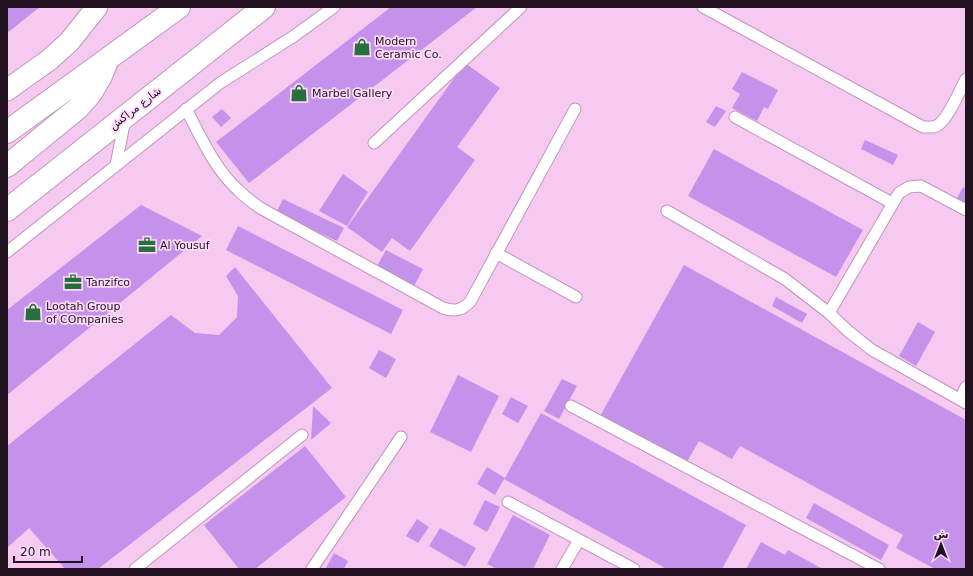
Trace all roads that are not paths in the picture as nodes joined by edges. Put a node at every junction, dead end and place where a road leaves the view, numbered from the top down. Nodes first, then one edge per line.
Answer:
1 (97, 7) edge
2 (179, 7) edge
3 (264, 7) edge
4 (334, 7) edge
5 (521, 7) edge
6 (703, 7) edge
7 (108, 58) junction
8 (966, 79) edge
9 (7, 90) edge
10 (186, 109) junction
11 (575, 109) dead end
12 (126, 115) junction
13 (735, 117) dead end
14 (7, 132) edge
15 (374, 143) dead end
16 (116, 165) junction
17 (7, 166) edge
18 (892, 203) junction
19 (7, 210) edge
20 (966, 210) edge
21 (667, 211) dead end
22 (7, 252) edge
23 (496, 253) junction
24 (576, 297) dead end
25 (830, 313) junction
26 (966, 387) edge
27 (963, 401) edge
28 (571, 406) dead end
29 (302, 435) dead end
30 (401, 437) dead end
31 (508, 502) dead end
32 (579, 540) junction
33 (135, 569) edge
34 (312, 569) edge
35 (562, 569) edge
36 (634, 569) edge
37 (879, 569) edge

1 - 9 street
2 - 7 main road
3 - 12 main road, شارع مراكش
4 - 10 lane
5 - 15 lane
6 - 8 lane
7 - 14 main road
7 - 17 main road
10 - 16 lane
10 - 23 lane
11 - 23 lane
12 - 16 lane
12 - 19 main road, شارع مراكش
13 - 18 lane
16 - 22 lane
18 - 20 lane
18 - 25 lane
21 - 25 lane
23 - 24 lane
25 - 27 lane
26 - 27 lane
28 - 37 lane
29 - 33 lane
30 - 34 lane
31 - 32 lane
32 - 35 lane
32 - 36 lane

